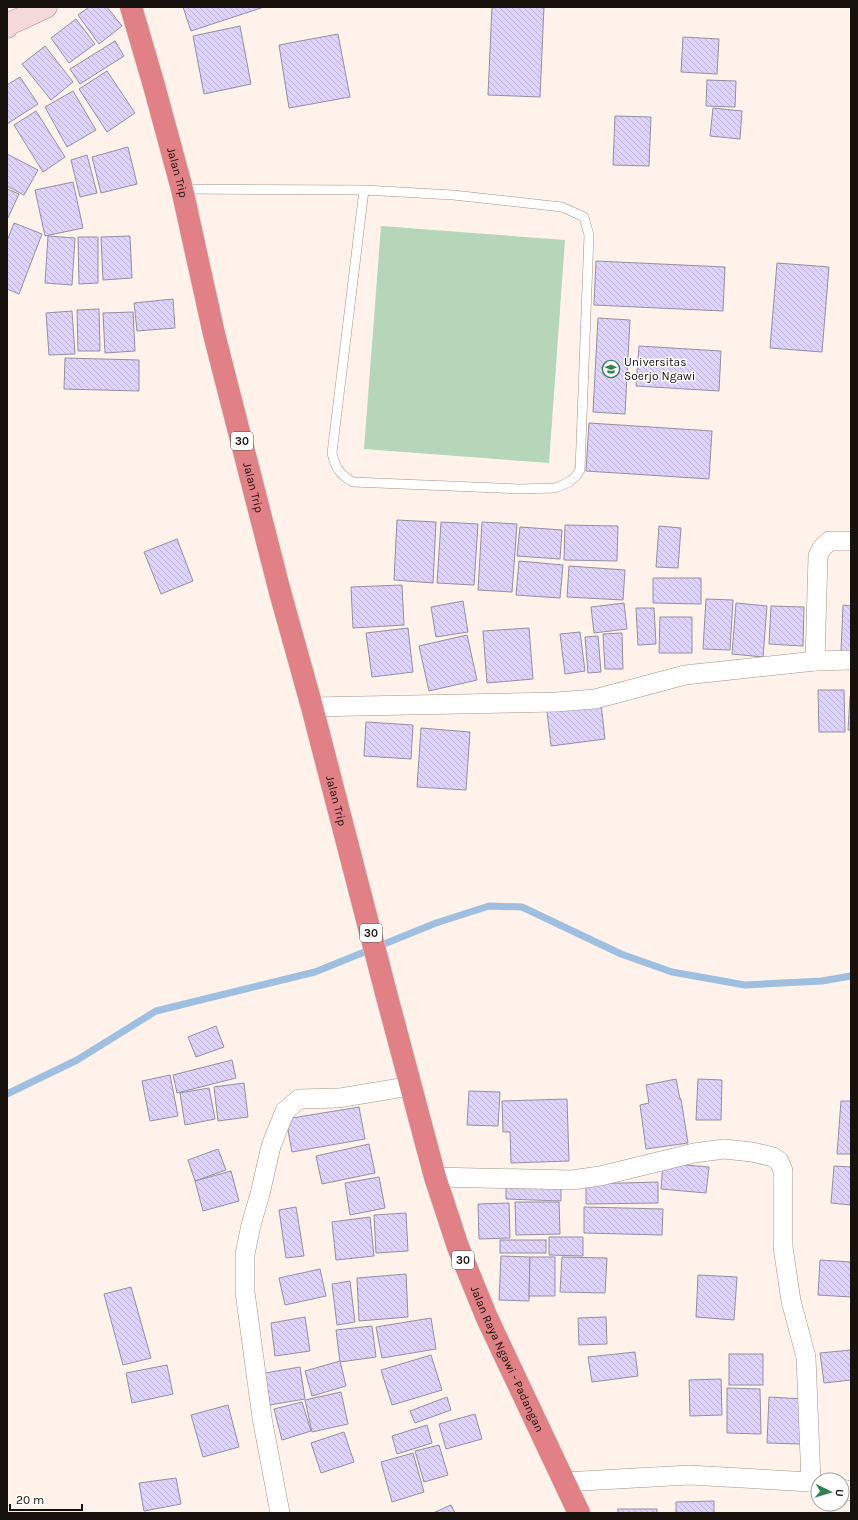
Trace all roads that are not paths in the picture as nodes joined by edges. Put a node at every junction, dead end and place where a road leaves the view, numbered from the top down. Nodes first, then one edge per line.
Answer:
1 (46, 7) edge
2 (131, 7) edge
3 (8, 24) edge
4 (182, 189) junction
5 (364, 190) junction
6 (851, 541) edge
7 (851, 660) edge
8 (815, 662) junction
9 (312, 707) junction
10 (386, 993) joint
11 (411, 1086) junction
12 (435, 1177) junction
13 (813, 1472) edge
14 (564, 1482) junction
15 (810, 1483) edge
16 (280, 1513) edge
17 (578, 1513) edge

1 - 3 main road
2 - 4 highway, Jalan Trip / 30
4 - 5 lane
4 - 9 highway, Jalan Trip / 30
5 - 5 lane
6 - 8 street
7 - 8 street
8 - 9 street
9 - 10 highway, Jalan Trip / 30
10 - 11 highway, Jalan Raya Ngawi - Padangan / 30
11 - 12 highway, Jalan Raya Ngawi - Padangan / 30
11 - 16 street
12 - 13 street
12 - 14 highway, Jalan Raya Ngawi - Padangan / 30
14 - 15 street
14 - 17 highway, Jalan Raya Ngawi - Padangan / 30

